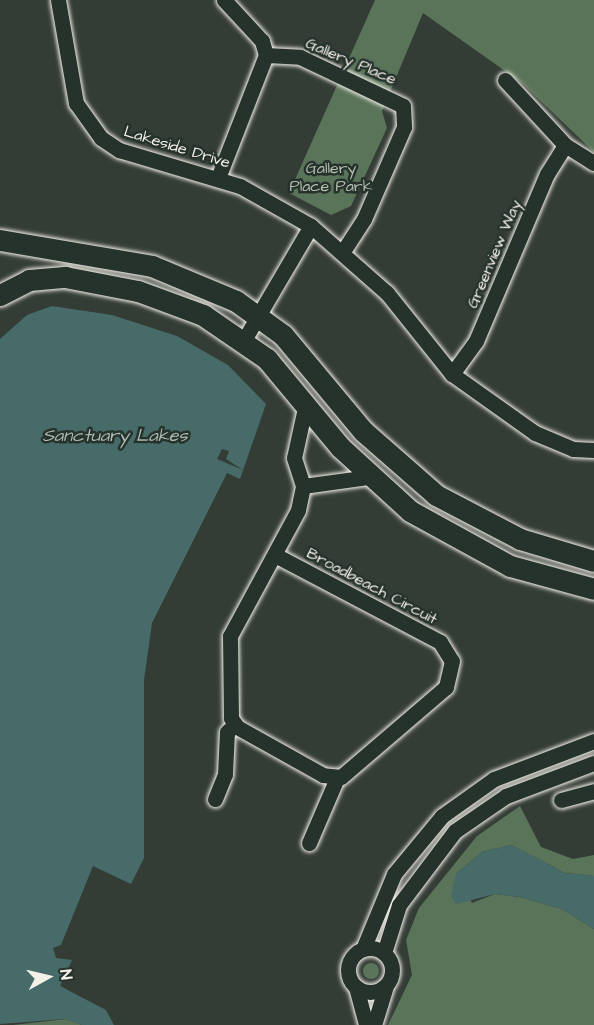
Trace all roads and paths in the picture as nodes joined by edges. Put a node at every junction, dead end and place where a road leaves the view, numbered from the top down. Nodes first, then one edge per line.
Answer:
1 (58, 0) edge
2 (224, 0) edge
3 (266, 55) junction
4 (506, 80) dead end
5 (565, 145) junction
6 (594, 163) edge
7 (218, 178) junction
8 (310, 226) junction
9 (0, 240) edge
10 (343, 251) junction
11 (0, 295) edge
12 (257, 315) junction
13 (244, 340) junction
14 (310, 363) junction
15 (452, 374) junction
16 (288, 381) junction
17 (306, 402) junction
18 (594, 450) edge
19 (385, 454) junction
20 (369, 477) junction
21 (303, 486) junction
22 (275, 555) junction
23 (594, 561) edge
24 (594, 589) edge
25 (235, 724) junction
26 (594, 741) edge
27 (594, 763) edge
28 (337, 778) junction
29 (594, 791) edge
30 (470, 794) junction
31 (215, 800) dead end
32 (561, 800) dead end
33 (480, 811) junction
34 (309, 843) dead end
35 (363, 949) junction
36 (384, 953) junction
37 (386, 986) junction
38 (356, 987) junction
39 (366, 1025) edge
40 (374, 1025) edge

1 - 7 street, Lakeside Drive
2 - 3 street
3 - 7 street
3 - 10 street, Gallery Place
4 - 5 street
5 - 6 street
5 - 15 street, Greenview Way
7 - 8 street, Lakeside Drive
8 - 10 street, Lakeside Drive
8 - 12 street
9 - 12 street
10 - 15 street, Lakeside Drive
11 - 13 street
12 - 13 street
12 - 14 street
13 - 16 street
14 - 16 street
14 - 19 street
15 - 18 street, Lakeside Drive
16 - 17 street
17 - 20 street
17 - 21 street
19 - 20 street
19 - 23 street
20 - 21 street
20 - 24 street
21 - 22 street
22 - 25 street
22 - 28 street, Broadbeach Circuit
25 - 28 street
25 - 31 street
26 - 30 street
27 - 33 street
28 - 34 street, Broadbeach Circuit
29 - 32 street
30 - 33 street
30 - 35 street
33 - 36 street
35 - 36 street
35 - 38 street
36 - 37 street
37 - 38 street
37 - 40 street
38 - 39 street

